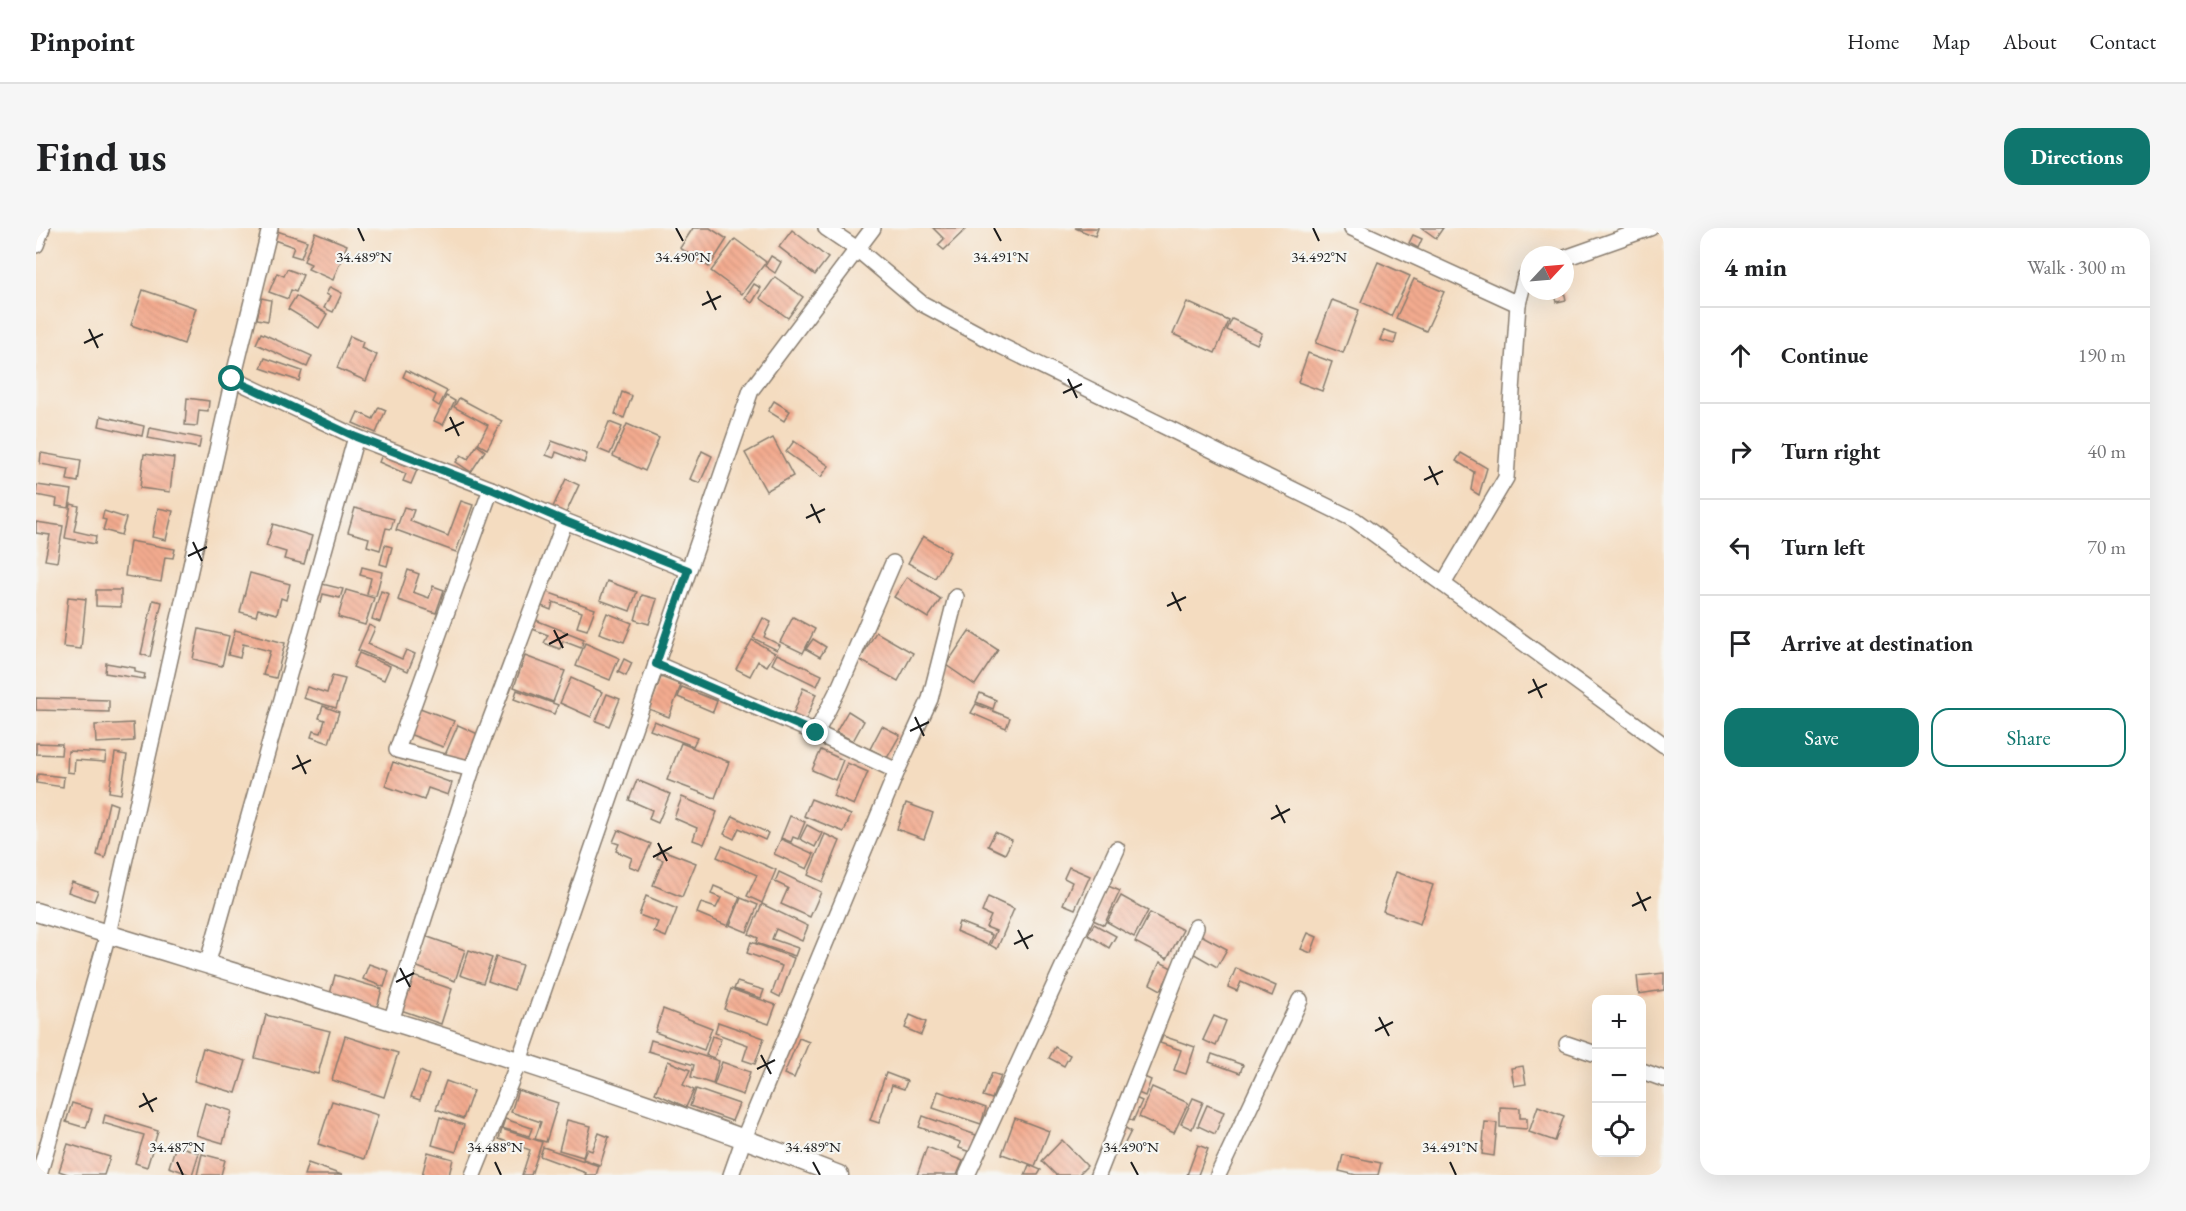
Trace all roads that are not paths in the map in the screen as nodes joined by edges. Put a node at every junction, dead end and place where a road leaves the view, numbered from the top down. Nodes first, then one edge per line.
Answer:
1 (42, 228) edge
2 (270, 228) edge
3 (826, 228) edge
4 (873, 228) edge
5 (1352, 228) edge
6 (1650, 228) edge
7 (36, 246) edge
8 (857, 249) junction
9 (1574, 255) edge
10 (1520, 295) edge
11 (1518, 304) junction
12 (232, 379) junction
13 (356, 437) junction
14 (491, 489) junction
15 (565, 521) junction
16 (893, 563) dead end
17 (688, 570) junction
18 (1443, 584) junction
19 (957, 597) dead end
20 (656, 664) junction
21 (816, 733) junction
22 (1664, 745) edge
23 (472, 769) junction
24 (897, 771) junction
25 (1117, 849) dead end
26 (36, 912) edge
27 (1196, 927) dead end
28 (108, 934) junction
29 (207, 965) junction
30 (1300, 1000) dead end
31 (391, 1022) junction
32 (1567, 1044) dead end
33 (1592, 1053) edge
34 (519, 1061) junction
35 (1646, 1073) edge
36 (1664, 1079) edge
37 (744, 1138) junction
38 (39, 1175) edge
39 (473, 1175) edge
40 (731, 1175) edge
41 (839, 1175) edge
42 (967, 1175) edge
43 (1098, 1175) edge
44 (1218, 1175) edge

1 - 7 street
2 - 12 street
3 - 8 street
4 - 8 street
5 - 11 street
6 - 9 street
8 - 17 street
8 - 18 street
10 - 11 street
11 - 18 street
12 - 13 street
12 - 28 street
13 - 14 street
13 - 29 street
14 - 15 street
14 - 23 street
15 - 17 street
15 - 23 street
16 - 21 street
17 - 20 street
18 - 22 street
19 - 24 street
20 - 21 street
20 - 34 street
21 - 24 street
23 - 31 street
24 - 37 street
25 - 42 street
26 - 28 street
27 - 43 street
28 - 29 street
28 - 38 street
29 - 31 street
30 - 44 street
31 - 34 street
32 - 33 street
34 - 37 street
34 - 39 street
35 - 36 street
37 - 40 street
37 - 41 street

